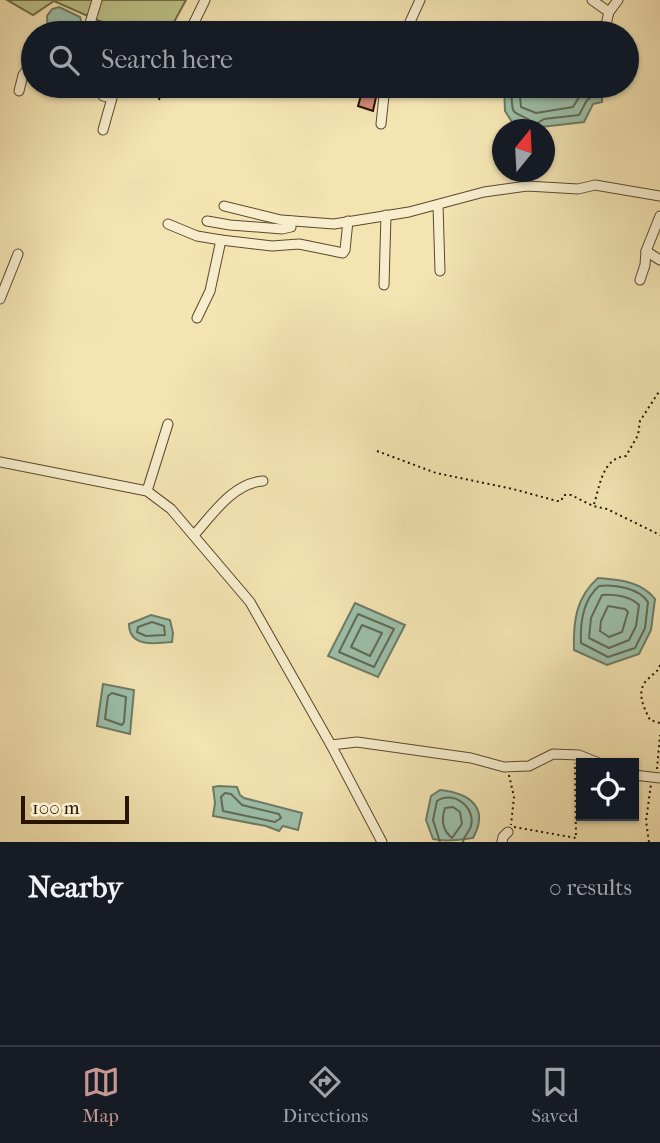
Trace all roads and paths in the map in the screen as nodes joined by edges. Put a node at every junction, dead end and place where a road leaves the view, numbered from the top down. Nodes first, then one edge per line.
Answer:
1 (96, 0) edge
2 (205, 0) edge
3 (420, 0) edge
4 (592, 0) edge
5 (618, 0) edge
6 (610, 12) junction
7 (91, 21) edge
8 (195, 21) edge
9 (410, 21) edge
10 (607, 21) edge
11 (21, 82) edge
12 (19, 90) dead end
13 (112, 98) edge
14 (383, 98) edge
15 (381, 124) dead end
16 (103, 130) dead end
17 (660, 196) edge
18 (438, 205) junction
19 (224, 206) dead end
20 (386, 215) junction
21 (660, 216) edge
22 (207, 220) dead end
23 (291, 221) junction
24 (348, 221) junction
25 (168, 225) dead end
26 (221, 240) junction
27 (646, 251) junction
28 (18, 254) dead end
29 (660, 260) edge
30 (440, 271) dead end
31 (640, 280) dead end
32 (384, 285) dead end
33 (0, 299) edge
34 (197, 318) dead end
35 (660, 390) edge
36 (169, 424) dead end
37 (377, 451) dead end
38 (0, 462) edge
39 (263, 481) dead end
40 (147, 491) junction
41 (593, 506) junction
42 (660, 535) edge
43 (194, 536) junction
44 (660, 665) edge
45 (660, 723) edge
46 (660, 735) edge
47 (331, 745) junction
48 (574, 755) junction
49 (583, 758) edge
50 (509, 767) junction
51 (656, 777) edge
52 (509, 829) junction
53 (382, 842) edge
54 (502, 842) edge
55 (649, 842) edge

1 - 7 street
2 - 8 street
3 - 9 street
4 - 6 street
5 - 6 street
6 - 10 street
11 - 12 street
13 - 16 street
14 - 15 street
17 - 18 street
18 - 20 street
18 - 30 street
19 - 23 street
20 - 24 street
20 - 32 street
21 - 27 street
22 - 23 street
23 - 24 street
24 - 26 street
25 - 26 street
26 - 34 street
27 - 29 street
27 - 31 street
28 - 33 street
35 - 41 path
36 - 40 street
37 - 41 path
38 - 40 street
39 - 43 street
40 - 43 street
41 - 42 path
43 - 47 street
44 - 45 path
46 - 51 path
47 - 50 street
47 - 53 street
48 - 49 street
48 - 50 street
48 - 52 path
50 - 52 path
51 - 55 path
52 - 54 street

